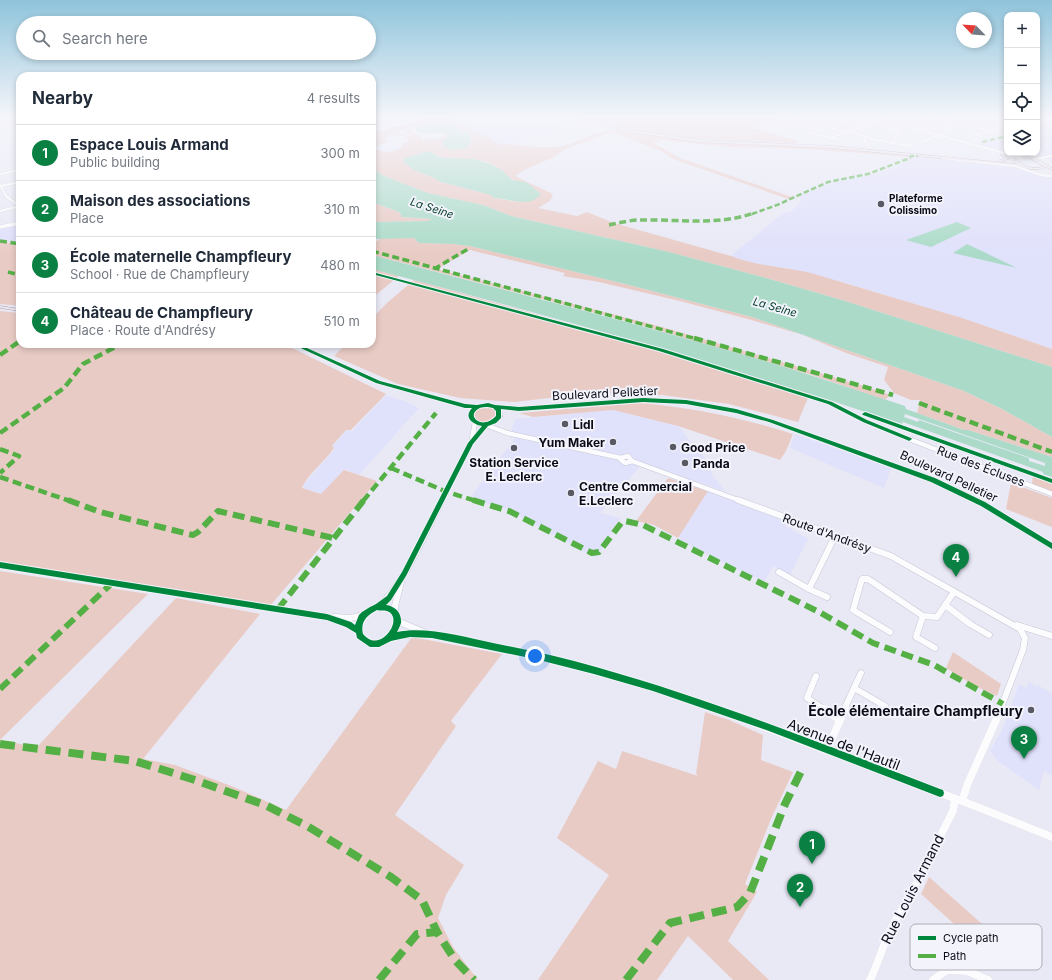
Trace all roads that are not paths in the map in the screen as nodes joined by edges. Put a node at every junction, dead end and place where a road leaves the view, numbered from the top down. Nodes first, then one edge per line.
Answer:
1 (1043, 162) edge
2 (988, 163) edge
3 (996, 163) edge
4 (1018, 163) edge
5 (1021, 165) junction
6 (1046, 166) junction
7 (1027, 167) junction
8 (1041, 169) junction
9 (1052, 170) edge
10 (16, 171) edge
11 (0, 174) edge
12 (1051, 177) edge
13 (16, 183) edge
14 (1, 185) edge
15 (2, 193) edge
16 (16, 204) edge
17 (16, 207) edge
18 (0, 211) edge
19 (16, 224) edge
20 (0, 227) edge
21 (0, 308) edge
22 (16, 310) edge
23 (298, 348) edge
24 (303, 348) edge
25 (476, 407) junction
26 (496, 407) junction
27 (519, 409) junction
28 (471, 414) junction
29 (499, 418) junction
30 (475, 422) junction
31 (486, 425) junction
32 (503, 431) junction
33 (909, 439) dead end
34 (471, 443) junction
35 (1052, 494) edge
36 (835, 536) junction
37 (1052, 545) edge
38 (0, 565) edge
39 (779, 572) dead end
40 (404, 574) junction
41 (810, 589) junction
42 (954, 592) junction
43 (827, 597) dead end
44 (945, 605) junction
45 (378, 607) junction
46 (364, 615) junction
47 (923, 616) junction
48 (327, 617) junction
49 (396, 617) junction
50 (1014, 625) junction
51 (358, 631) junction
52 (1032, 631) junction
53 (890, 632) dead end
54 (429, 635) junction
55 (989, 636) dead end
56 (1052, 636) edge
57 (389, 638) junction
58 (1026, 640) junction
59 (935, 648) dead end
60 (861, 673) dead end
61 (816, 676) dead end
62 (854, 688) junction
63 (885, 706) dead end
64 (840, 720) junction
65 (827, 750) junction
66 (958, 800) junction
67 (1052, 837) edge
68 (948, 970) joint
69 (870, 980) edge
70 (933, 980) edge
71 (988, 980) edge

1 - 6 main road
2 - 12 street
3 - 5 main road
4 - 5 main road
5 - 7 main road
6 - 8 main road
6 - 9 main road
7 - 8 main road
7 - 12 street
8 - 9 main road
8 - 12 street
10 - 11 street
13 - 14 street
14 - 15 street
15 - 16 street
17 - 18 street
19 - 20 street
21 - 22 main road
23 - 28 main road
24 - 25 main road
25 - 26 main road
25 - 28 main road
26 - 27 main road, Boulevard Pelletier
26 - 29 main road
27 - 29 main road, Boulevard Pelletier
27 - 37 main road, Boulevard Pelletier
28 - 30 main road
29 - 31 main road
29 - 32 street
30 - 31 main road
30 - 34 street
31 - 32 street, Route d'Andrésy
31 - 34 street
32 - 36 street, Route d'Andrésy
33 - 35 street, Rue des Écluses
34 - 40 street
36 - 41 street
36 - 42 street, Route d'Andrésy
38 - 48 street
39 - 41 street
40 - 45 street
40 - 49 street
41 - 43 street
42 - 44 street
42 - 50 street, Route d'Andrésy
44 - 47 street
44 - 55 street
45 - 46 street
45 - 49 street
46 - 48 street
46 - 51 street
47 - 53 street
47 - 59 street
48 - 51 street
49 - 54 street
49 - 57 street
50 - 52 street
50 - 58 street
51 - 57 street
52 - 56 street
52 - 58 street, Rue Louis Armand
54 - 57 street
54 - 65 street, Avenue de l'Hautil
58 - 66 street, Rue Louis Armand
60 - 62 street
61 - 64 street
62 - 63 street
62 - 64 street
64 - 65 street
65 - 66 street, Avenue de l'Hautil
66 - 67 street, Avenue de l'Hautil
66 - 69 street, Rue Louis Armand
68 - 70 street
68 - 71 street

